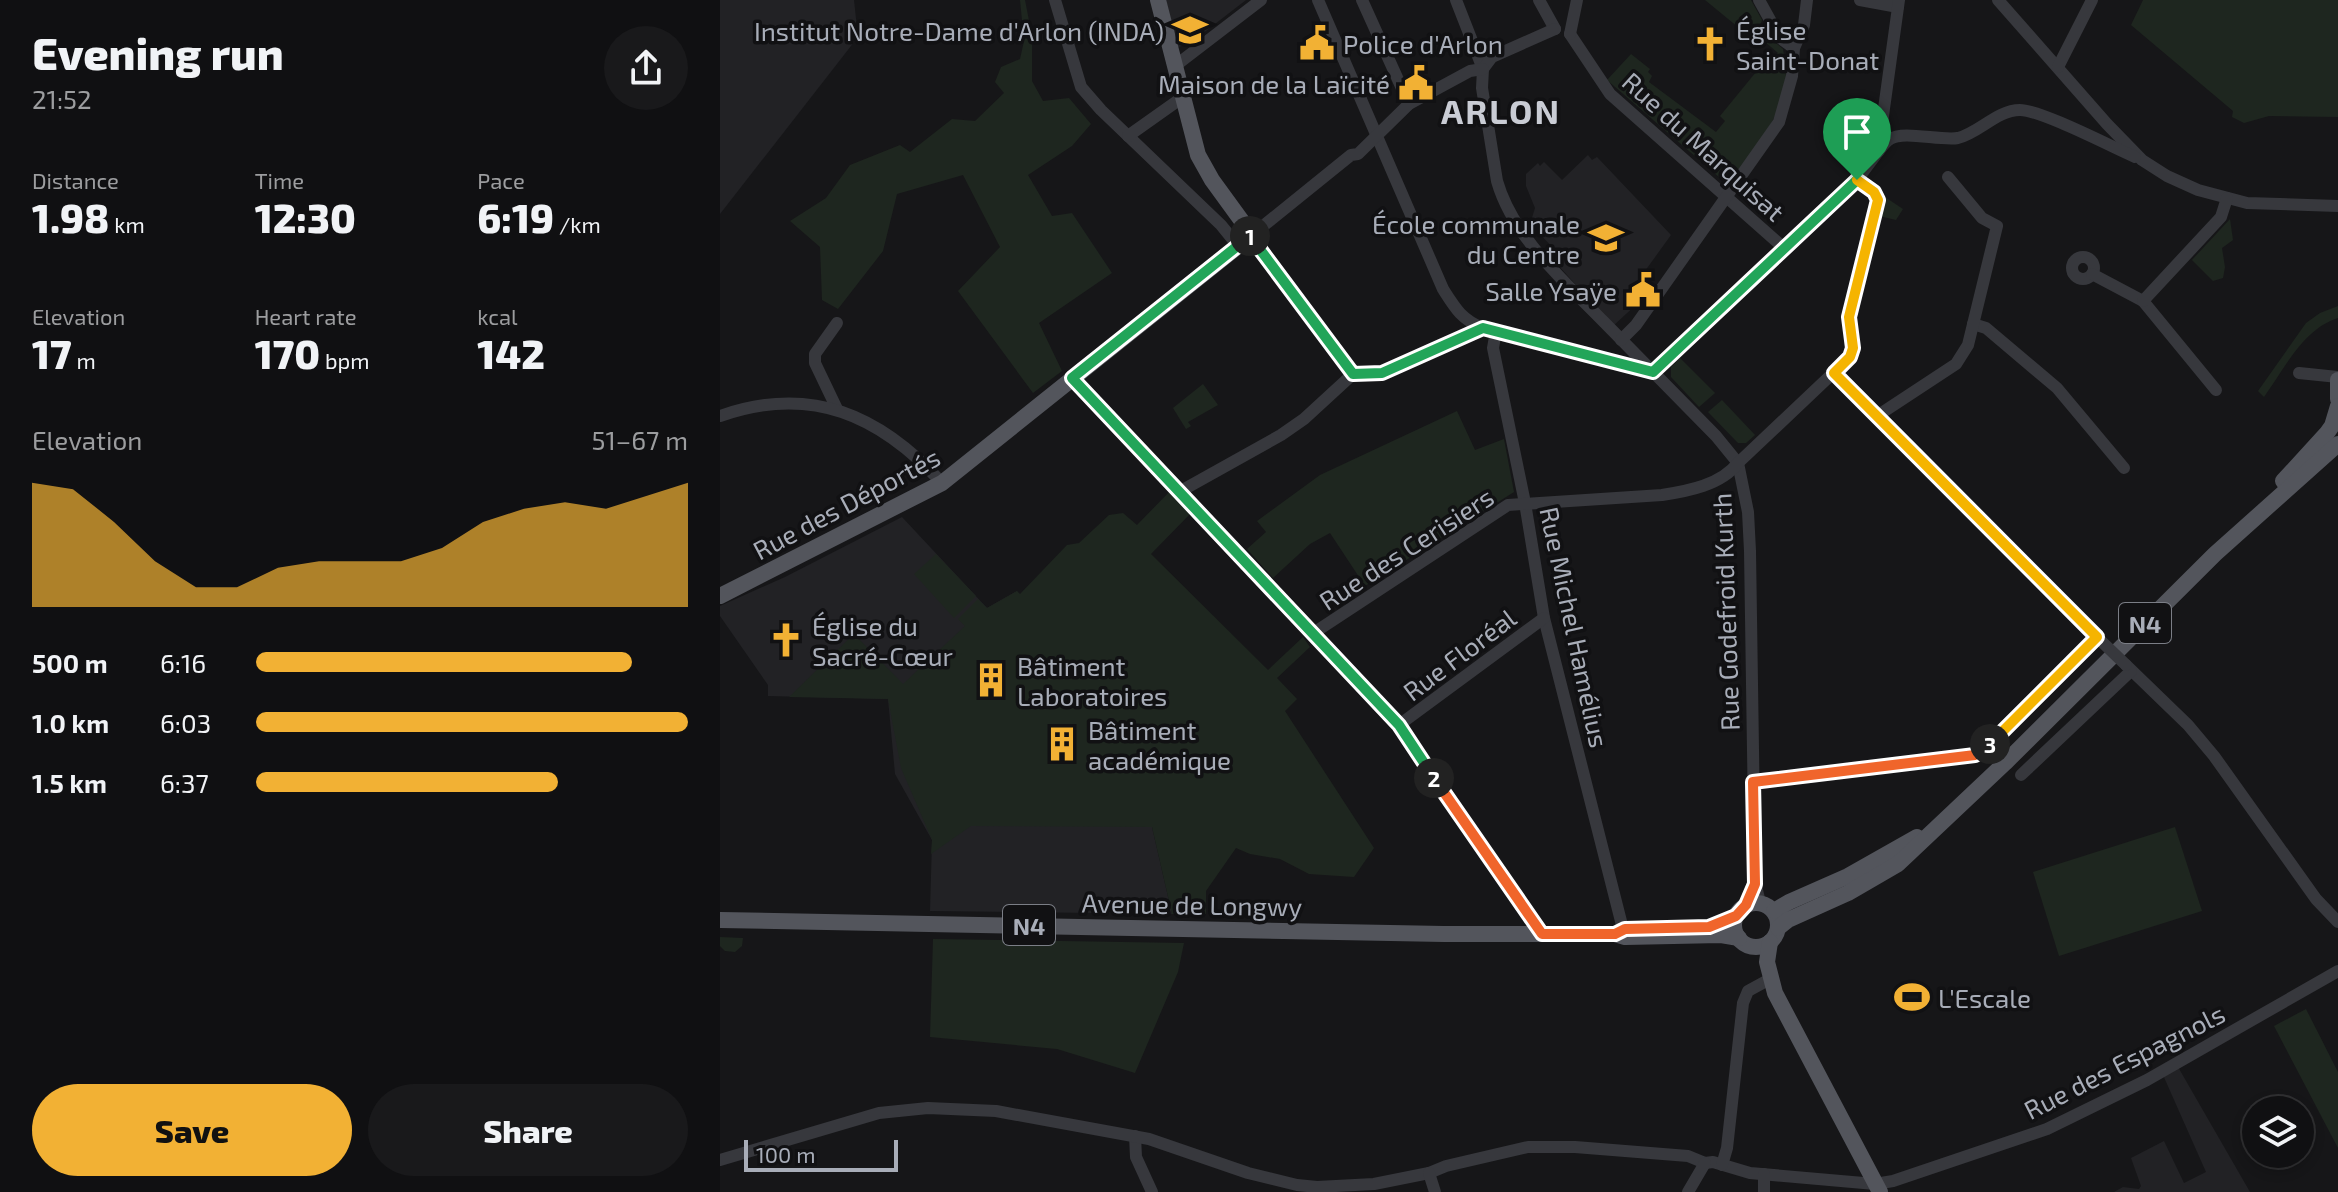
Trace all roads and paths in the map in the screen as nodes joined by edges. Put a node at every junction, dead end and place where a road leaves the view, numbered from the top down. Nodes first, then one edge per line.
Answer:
1 (1055, 0) edge
2 (1158, 0) edge
3 (1261, 0) edge
4 (1318, 0) edge
5 (1362, 0) edge
6 (1456, 0) edge
7 (1539, 0) edge
8 (1577, 0) edge
9 (1759, 0) edge
10 (1807, 0) edge
11 (1860, 0) edge
12 (1998, 0) edge
13 (2092, 0) edge
14 (1899, 4) edge
15 (1555, 29) junction
16 (1570, 34) junction
17 (1794, 48) junction
18 (1175, 66) junction
19 (2058, 67) junction
20 (1483, 69) junction
21 (1183, 97) junction
22 (1409, 104) junction
23 (1369, 117) junction
24 (2107, 124) junction
25 (1128, 136) junction
26 (1377, 136) junction
27 (2094, 139) junction
28 (1878, 152) junction
29 (1351, 155) junction
30 (2142, 160) junction
31 (1948, 177) dead end
32 (1857, 180) junction
33 (1727, 196) junction
34 (2227, 198) junction
35 (2338, 206) edge
36 (1235, 213) junction
37 (1221, 225) junction
38 (1245, 240) junction
39 (1784, 248) junction
40 (2092, 274) dead end
41 (2143, 301) junction
42 (837, 323) dead end
43 (1973, 324) junction
44 (1490, 330) junction
45 (1621, 340) junction
46 (1653, 372) junction
47 (1834, 373) junction
48 (2299, 373) dead end
49 (1353, 374) junction
50 (1072, 378) junction
51 (2338, 379) edge
52 (2216, 390) dead end
53 (2338, 399) edge
54 (2338, 406) edge
55 (837, 409) junction
56 (720, 416) edge
57 (1877, 416) junction
58 (2338, 444) edge
59 (1738, 463) junction
60 (2124, 468) dead end
61 (942, 483) junction
62 (1179, 492) junction
63 (1525, 503) junction
64 (2215, 554) junction
65 (720, 596) edge
66 (1544, 618) junction
67 (1312, 634) junction
68 (2098, 638) junction
69 (2129, 668) junction
70 (1399, 725) junction
71 (2021, 775) dead end
72 (1753, 782) junction
73 (1939, 825) junction
74 (1754, 908) junction
75 (720, 920) edge
76 (2338, 922) edge
77 (1542, 934) junction
78 (1622, 934) junction
79 (1774, 935) junction
80 (1744, 942) junction
81 (2338, 971) edge
82 (1770, 979) junction
83 (1135, 1136) junction
84 (720, 1160) edge
85 (1705, 1163) junction
86 (1722, 1165) junction
87 (1429, 1173) junction
88 (1764, 1174) junction
89 (1878, 1188) edge
90 (1152, 1192) edge
91 (1435, 1192) edge
92 (1688, 1192) edge
93 (1764, 1192) edge

1 - 25 street
2 - 18 main road
3 - 18 street
4 - 23 street
5 - 22 street
6 - 20 street, Rue Godefroid Kurth
7 - 15 street
8 - 16 street
9 - 17 street
10 - 17 street
11 - 14 street
12 - 19 street
13 - 19 street
14 - 28 street
15 - 16 street
15 - 20 street, Rue des Déportés
16 - 33 street, Rue du Marquisat
17 - 33 street
18 - 21 main road
19 - 24 street
20 - 22 street, Rue des Déportés
20 - 45 street, Rue Godefroid Kurth
21 - 25 street
21 - 36 main road
22 - 26 street, Rue des Déportés
23 - 26 street
23 - 29 street
24 - 27 street
24 - 30 street
25 - 37 street
26 - 29 street, Rue des Déportés
26 - 44 street
27 - 28 street
27 - 30 street
28 - 32 street
29 - 38 street, Rue des Déportés
30 - 34 street
31 - 43 street
32 - 39 street
32 - 47 street, Rue des Cerisiers
33 - 39 street, Rue du Marquisat
33 - 45 street
34 - 35 street
34 - 41 street
36 - 37 street
36 - 38 main road
37 - 38 street
38 - 49 street
38 - 50 main road, Rue des Déportés
39 - 46 street
40 - 41 street
41 - 52 street
42 - 55 street
43 - 57 street
43 - 60 street
44 - 46 street
44 - 49 street
44 - 63 street, Rue Michel Hamélius
45 - 46 street, Rue Godefroid Kurth
46 - 59 street, Rue Godefroid Kurth
47 - 57 street
47 - 59 street, Rue des Cerisiers
48 - 51 street
49 - 62 street
50 - 61 main road, Rue des Déportés
50 - 62 street
51 - 53 main road
54 - 64 main road, N4
55 - 56 street
55 - 61 street
57 - 68 street
58 - 64 main road, N4
59 - 63 street, Rue des Cerisiers
59 - 72 street, Rue Godefroid Kurth
61 - 65 main road, Rue des Déportés
62 - 67 street
63 - 66 street, Rue Michel Hamélius
63 - 67 street, Rue des Cerisiers
64 - 73 main road, Avenue de Longwy / N4
66 - 70 street, Rue Floréal
66 - 78 street, Rue Michel Hamélius
67 - 70 street
68 - 69 street, bridge
68 - 72 street
69 - 71 street
69 - 76 street
70 - 77 street
72 - 74 street, Rue Godefroid Kurth
73 - 74 main road, Avenue de Longwy / N4
73 - 79 main road, Avenue de Longwy / N4
74 - 78 main road, Avenue de Longwy / N4
74 - 79 main road
74 - 80 main road
75 - 77 main road, Avenue de Longwy / N4
77 - 78 main road, Avenue de Longwy / N4
78 - 80 main road, Avenue de Longwy / N4
79 - 80 main road, N4
79 - 82 main road
80 - 82 main road
81 - 89 street, Rue des Espagnols
82 - 86 street
82 - 89 main road
83 - 84 street, Rue des Espagnols
83 - 87 street, Rue des Espagnols
83 - 90 street
85 - 86 street, Rue des Espagnols
85 - 87 street, Rue des Espagnols
85 - 92 street
86 - 88 street, Rue des Espagnols
87 - 91 street
88 - 89 street, Rue des Espagnols
88 - 93 street

